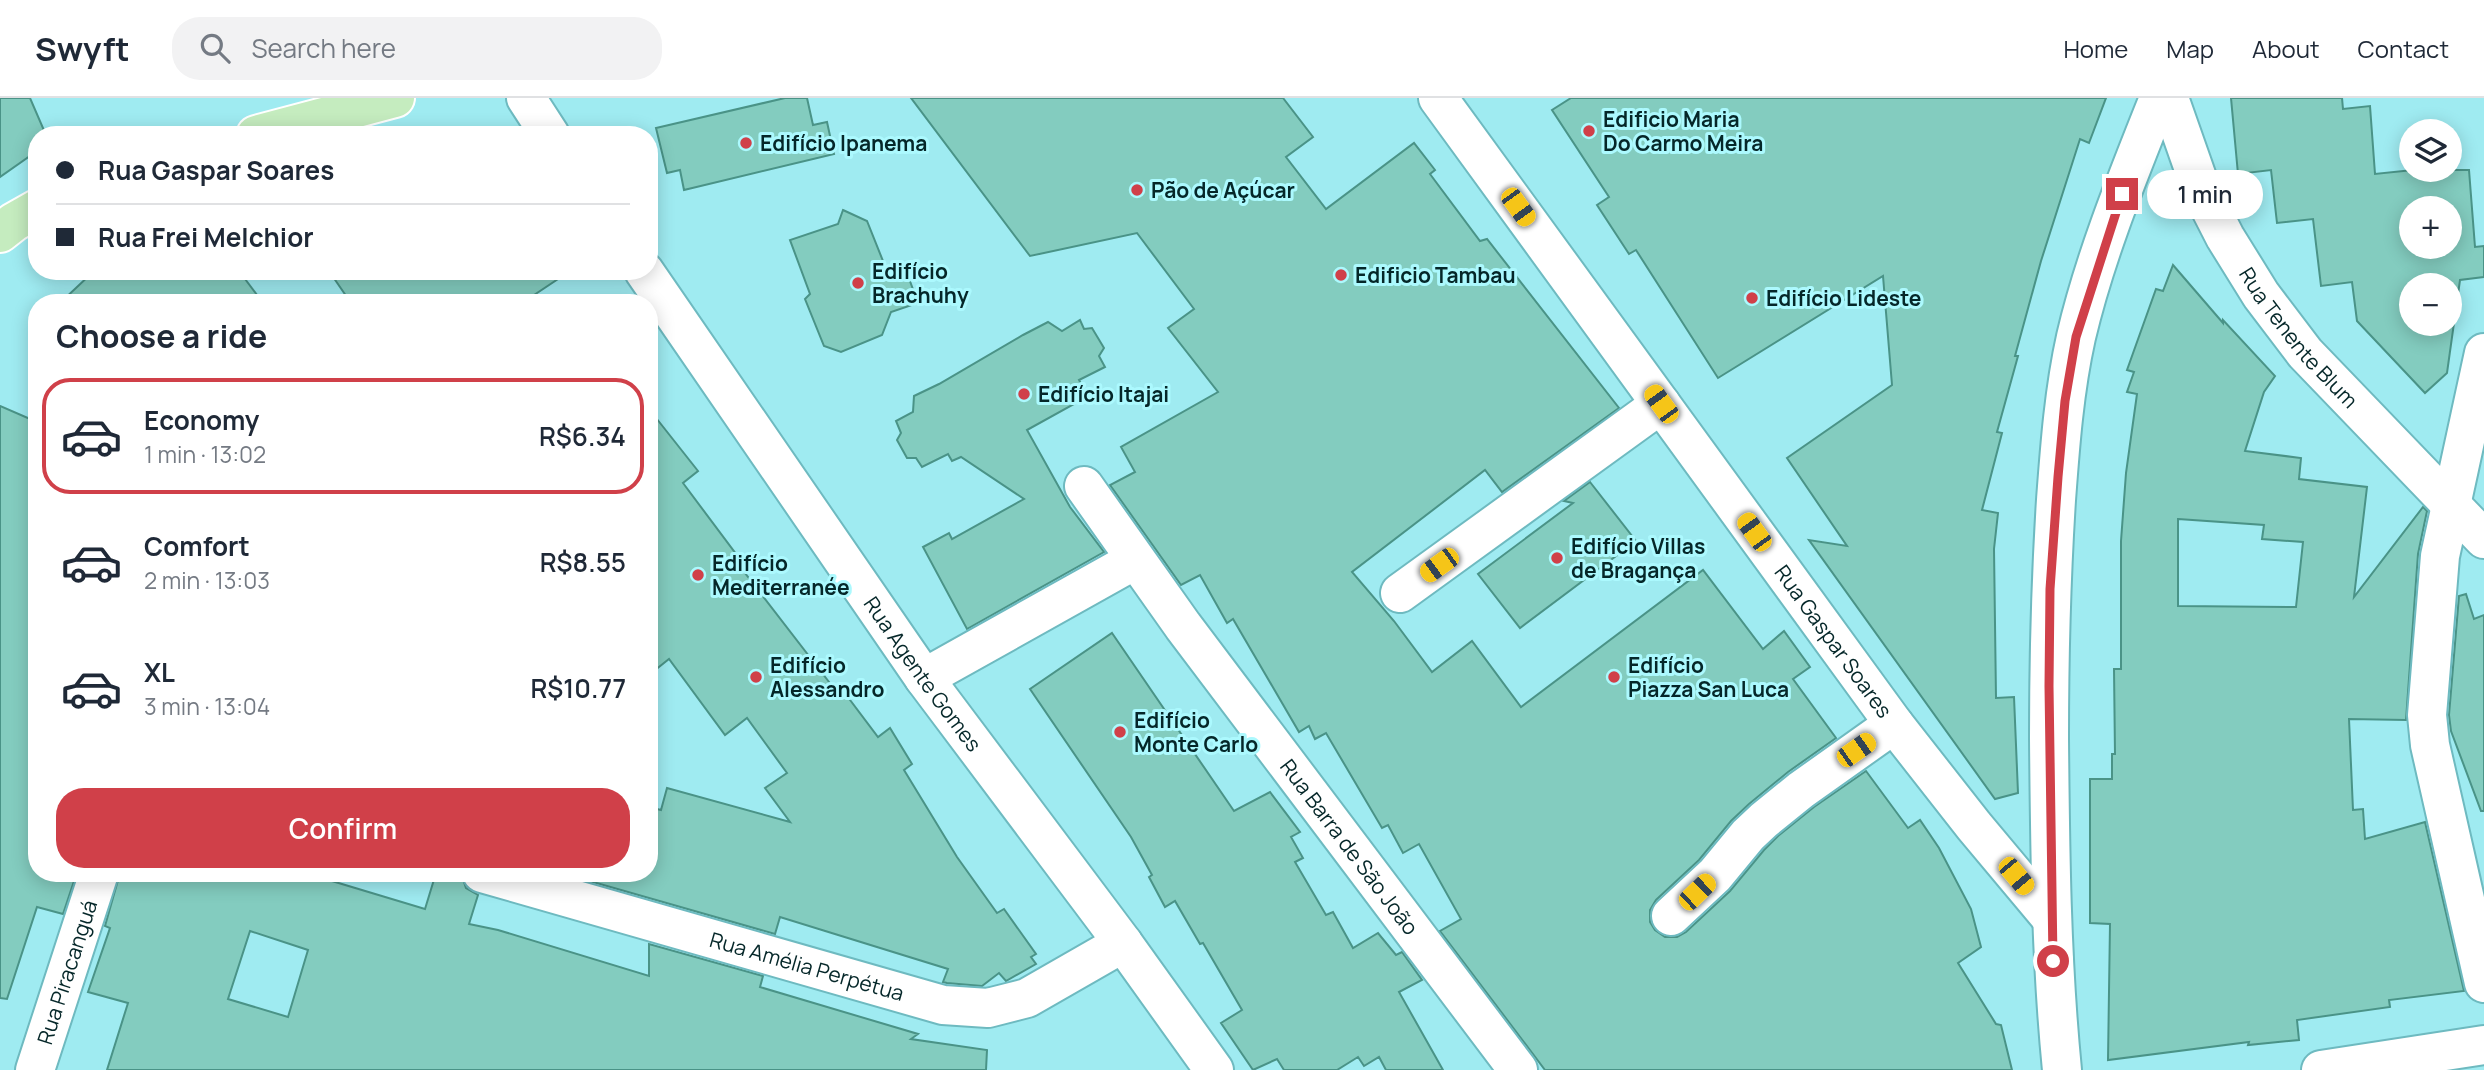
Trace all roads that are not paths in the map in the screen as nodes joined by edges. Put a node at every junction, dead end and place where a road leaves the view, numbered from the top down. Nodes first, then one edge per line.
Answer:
1 (395, 98) edge
2 (526, 98) edge
3 (1438, 98) edge
4 (2159, 98) edge
5 (2169, 98) edge
6 (290, 126) edge
7 (544, 126) edge
8 (28, 214) edge
9 (0, 233) edge
10 (650, 280) edge
11 (2484, 353) edge
12 (1661, 404) junction
13 (1084, 486) dead end
14 (2450, 505) junction
15 (2484, 539) edge
16 (1135, 560) junction
17 (1400, 593) dead end
18 (924, 678) junction
19 (1894, 724) junction
20 (96, 882) edge
21 (514, 882) edge
22 (1671, 916) dead end
23 (2051, 918) junction
24 (1123, 943) junction
25 (2484, 983) edge
26 (2484, 1045) edge
27 (35, 1070) edge
28 (1214, 1070) edge
29 (1518, 1070) edge
30 (2062, 1070) edge
31 (2321, 1070) edge

1 - 6 main road
2 - 7 street
3 - 12 street, Rua Gaspar Soares
4 - 23 street
5 - 14 street, Rua Tenente Blum
8 - 9 main road
10 - 18 street, Rua Agente Gomes
11 - 14 street
12 - 17 street
12 - 19 street, Rua Gaspar Soares
13 - 16 street, Rua Barra de São João
14 - 15 street, Rua Tenente Blum
14 - 25 street
16 - 18 street
16 - 29 street, Rua Barra de São João
18 - 24 street, Rua Agente Gomes
19 - 22 street
19 - 23 street, Rua Gaspar Soares
20 - 27 street, Rua Piracanguá
21 - 24 street, Rua Amélia Perpétua
23 - 30 street
24 - 28 street, Rua Agente Gomes
26 - 31 street

